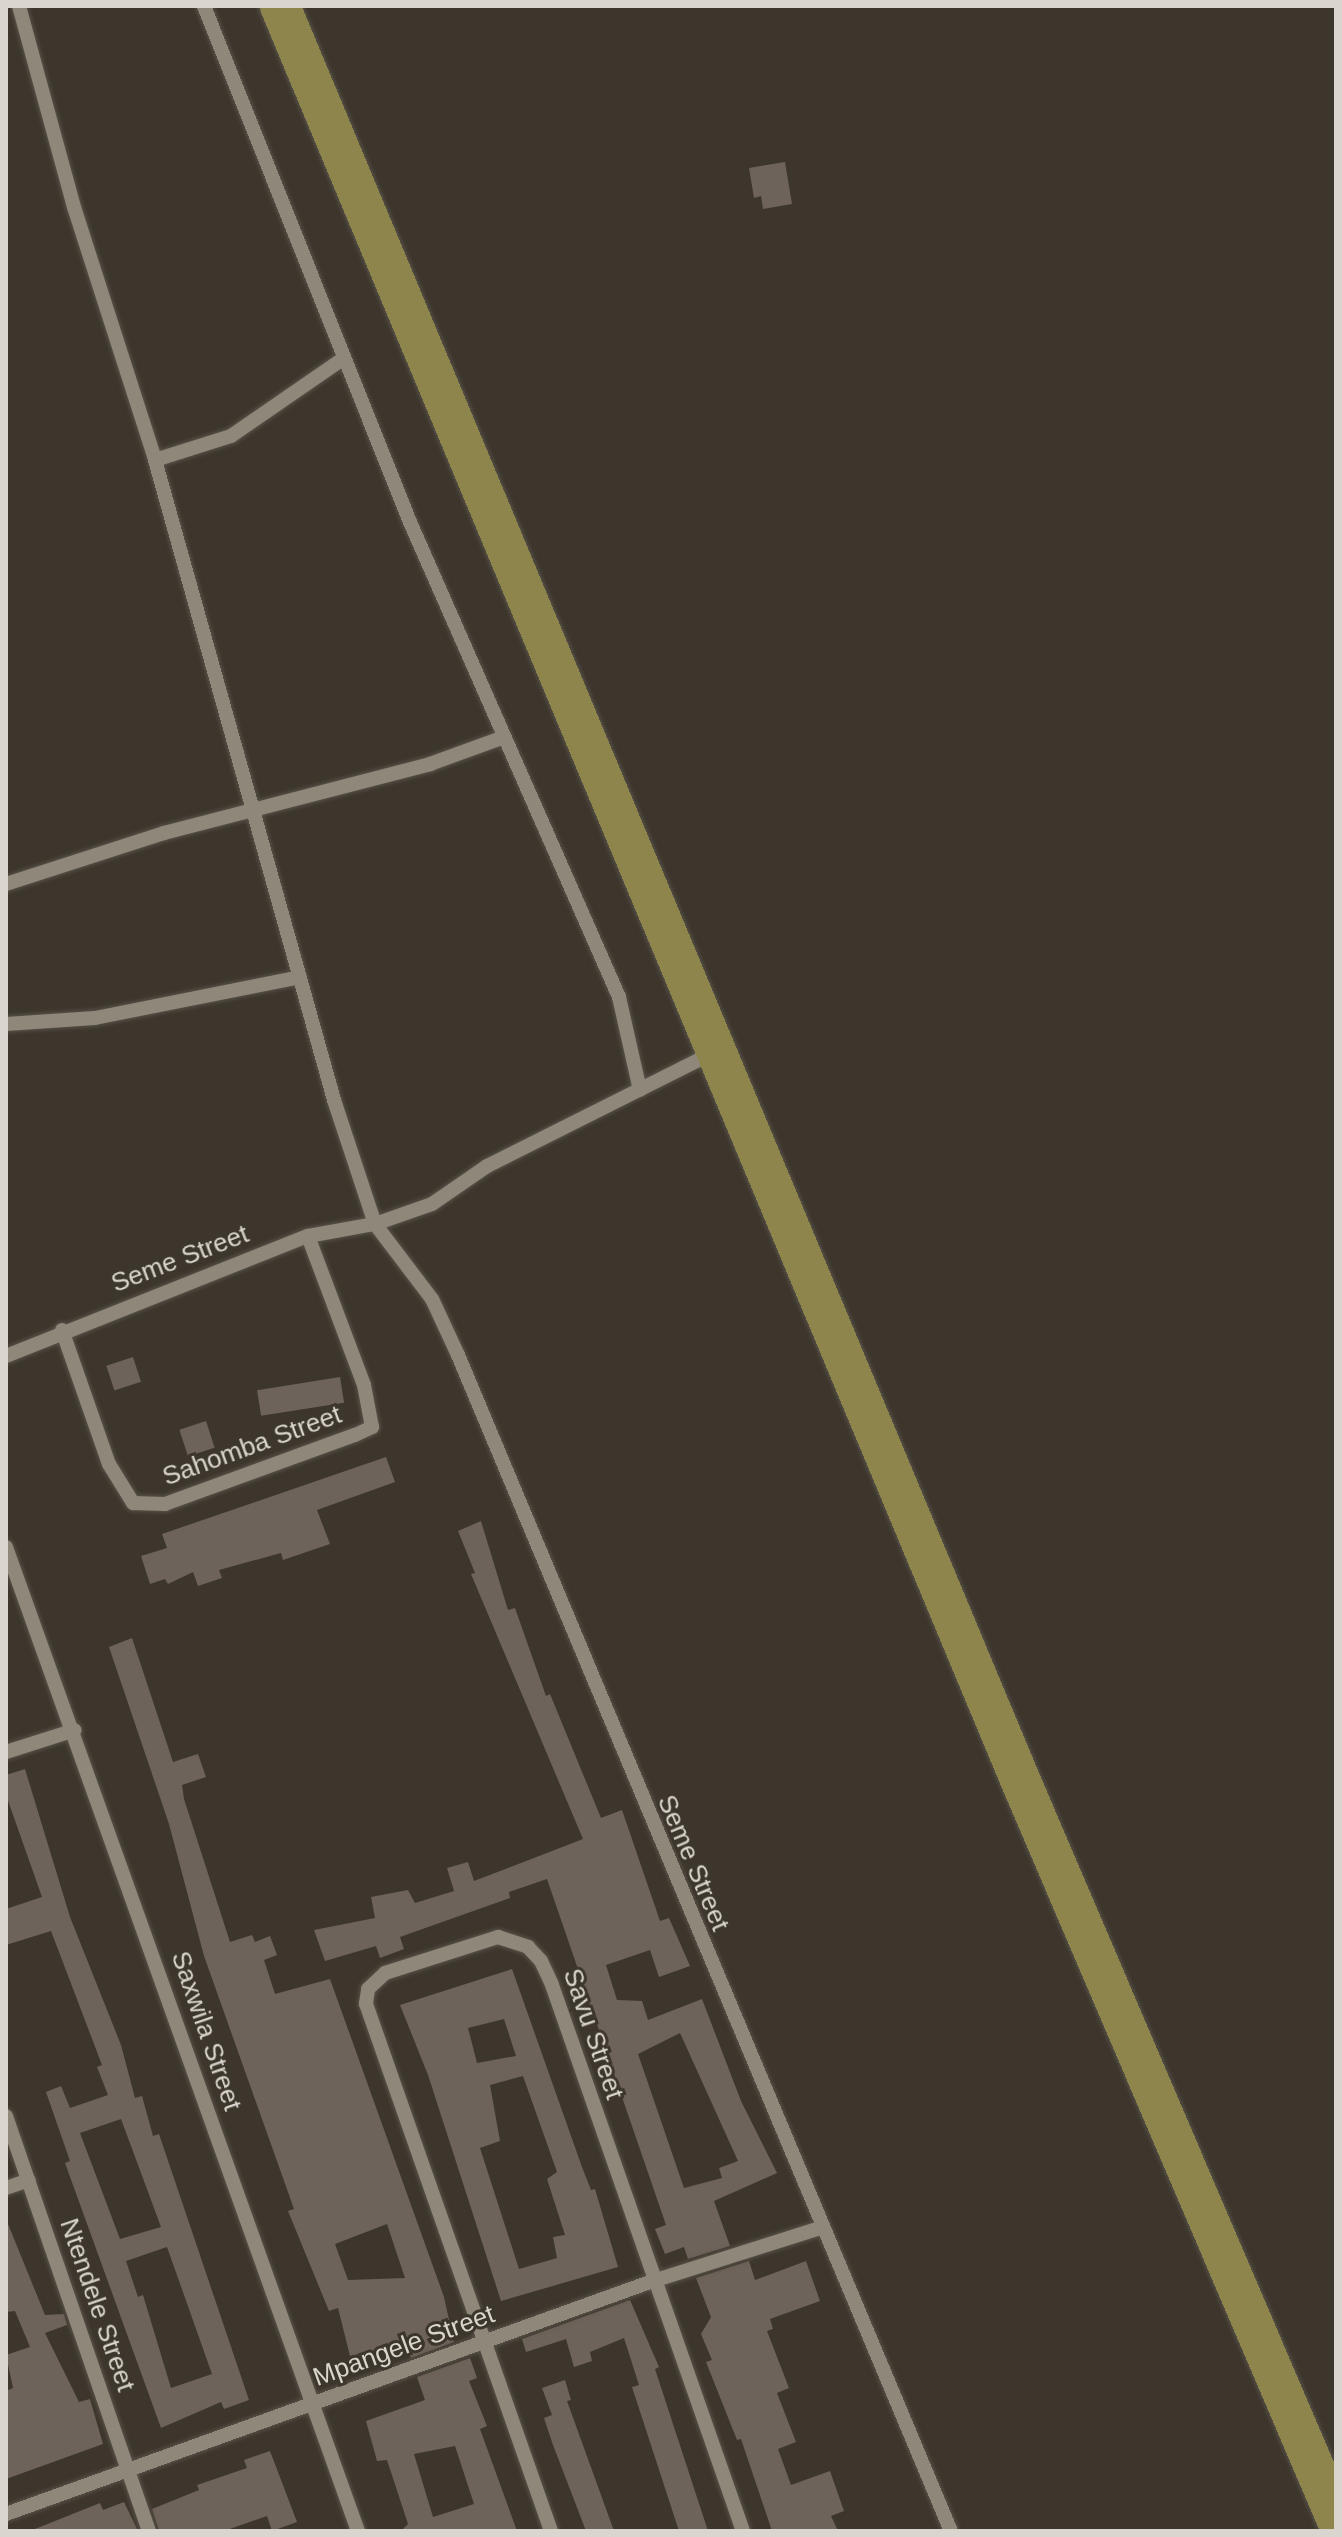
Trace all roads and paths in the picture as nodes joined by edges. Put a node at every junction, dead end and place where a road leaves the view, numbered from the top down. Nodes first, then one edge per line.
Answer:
1 (19, 6) edge
2 (204, 6) edge
3 (280, 6) edge
4 (344, 358) junction
5 (155, 460) junction
6 (504, 737) junction
7 (252, 809) junction
8 (6, 884) edge
9 (300, 977) junction
10 (6, 1024) edge
11 (717, 1051) junction
12 (640, 1090) junction
13 (375, 1224) junction
14 (308, 1236) junction
15 (62, 1330) junction
16 (6, 1356) edge
17 (6, 1547) edge
18 (75, 1730) junction
19 (6, 1752) edge
20 (6, 2116) edge
21 (29, 2180) junction
22 (6, 2188) edge
23 (820, 2228) junction
24 (653, 2281) junction
25 (482, 2344) junction
26 (313, 2404) junction
27 (128, 2468) junction
28 (6, 2514) edge
29 (1336, 2518) edge
30 (149, 2531) edge
31 (358, 2531) edge
32 (551, 2531) edge
33 (743, 2531) edge
34 (951, 2531) edge

1 - 5 street
2 - 4 street
3 - 11 main road
4 - 5 street
4 - 6 street
5 - 7 street
6 - 7 street
6 - 12 street
7 - 8 street
7 - 9 street
9 - 10 street
9 - 13 street
11 - 12 street, Seme Street
11 - 29 main road
12 - 13 street, Seme Street
13 - 14 street, Seme Street
13 - 23 street, Seme Street
14 - 15 street, Seme Street
14 - 15 street, Sahomba Street
15 - 16 street, Seme Street
17 - 18 street, Saxwila Street
18 - 19 street
18 - 26 street, Saxwila Street
20 - 21 street, Ntendele Street
21 - 22 street
21 - 27 street, Ntendele Street
23 - 24 street, Mpangele Street
23 - 34 street, Seme Street
24 - 25 street, Mpangele Street
24 - 25 street, Savu Street
24 - 33 street, Savu Street
25 - 26 street, Mpangele Street
25 - 32 street, Savu Street
26 - 27 street, Mpangele Street
26 - 31 street, Saxwila Street
27 - 28 street, Mpangele Street
27 - 30 street, Ntendele Street

